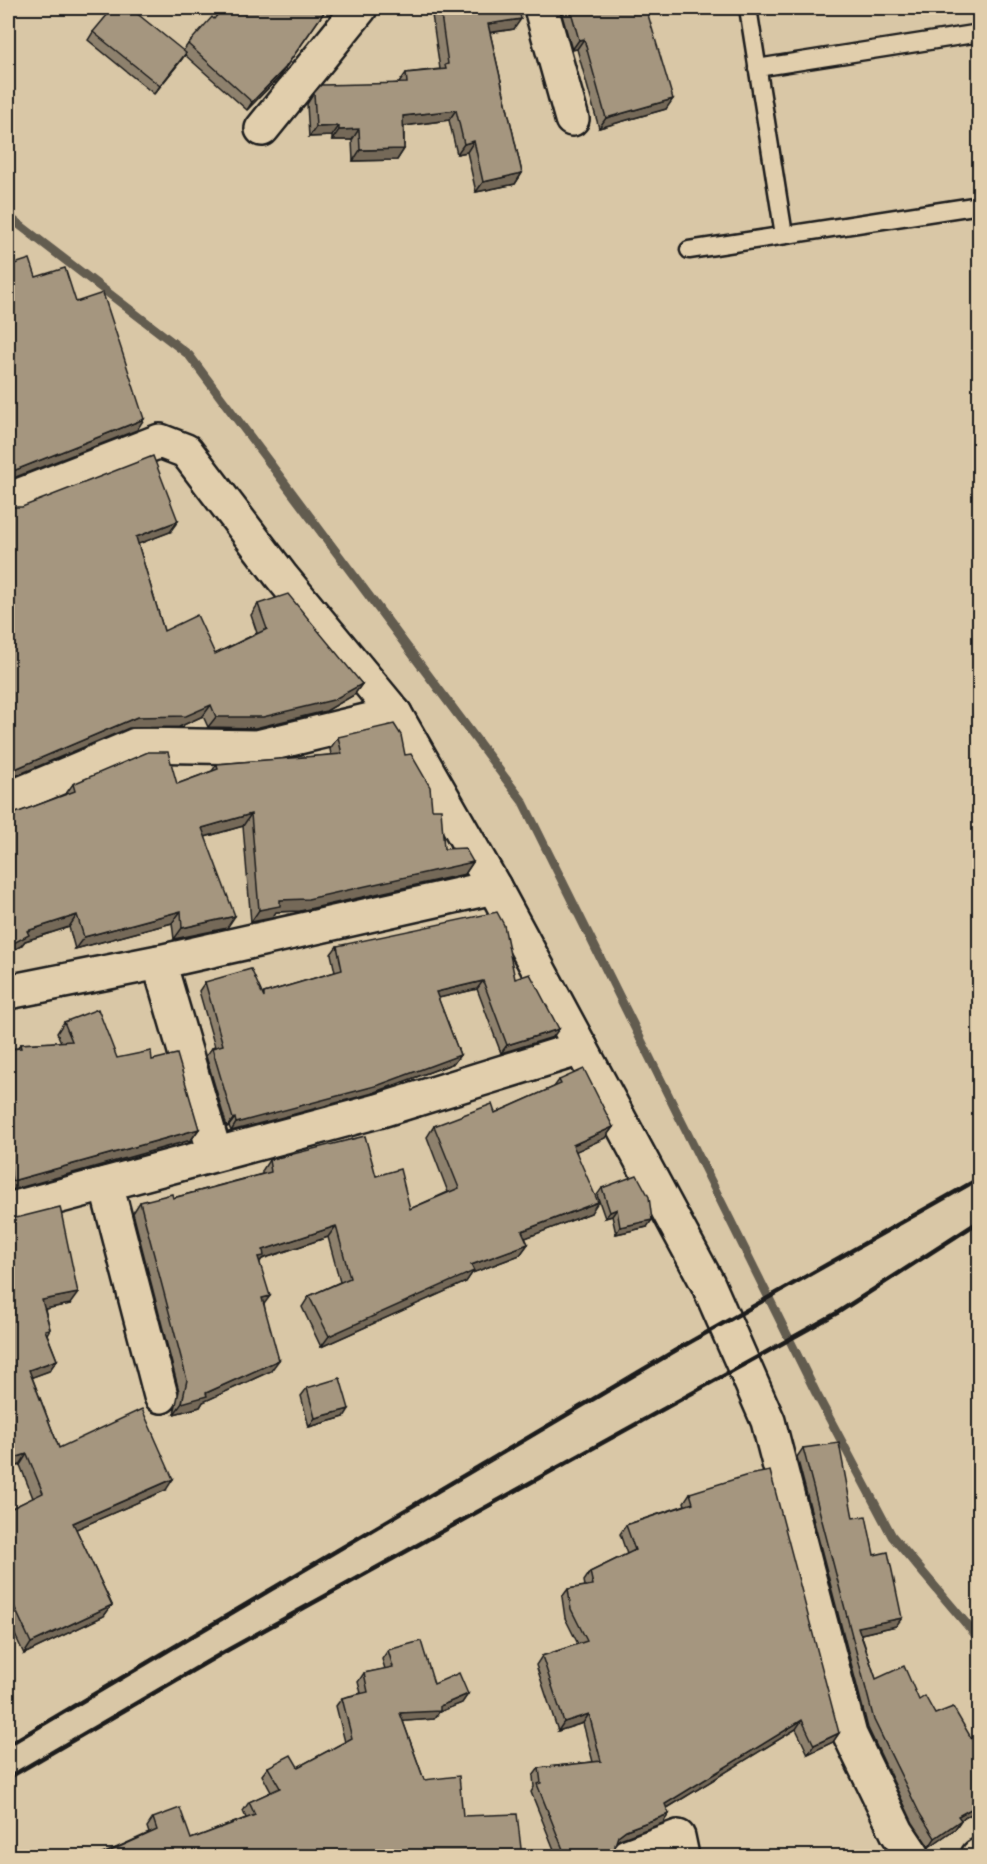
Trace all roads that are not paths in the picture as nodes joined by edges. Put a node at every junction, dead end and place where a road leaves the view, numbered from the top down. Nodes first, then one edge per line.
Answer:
1 (360, 8) edge
2 (541, 8) edge
3 (748, 8) edge
4 (980, 33) edge
5 (756, 68) junction
6 (572, 119) dead end
7 (262, 129) dead end
8 (980, 205) edge
9 (784, 235) junction
10 (689, 250) dead end
11 (8, 500) edge
12 (395, 714) junction
13 (8, 799) edge
14 (494, 887) junction
15 (159, 962) junction
16 (8, 992) edge
17 (581, 1048) junction
18 (215, 1154) junction
19 (106, 1184) junction
20 (8, 1210) edge
21 (161, 1396) dead end
22 (627, 1857) edge
23 (682, 1857) edge
24 (913, 1857) edge

1 - 7 street
2 - 6 street
3 - 5 lane
4 - 5 lane
5 - 9 lane
8 - 9 lane
9 - 10 lane
11 - 12 street
12 - 13 street
12 - 14 street
14 - 15 street
14 - 17 street
15 - 16 street
15 - 18 street
17 - 18 street
17 - 24 street
18 - 19 street
19 - 20 street
19 - 21 street
22 - 23 street

